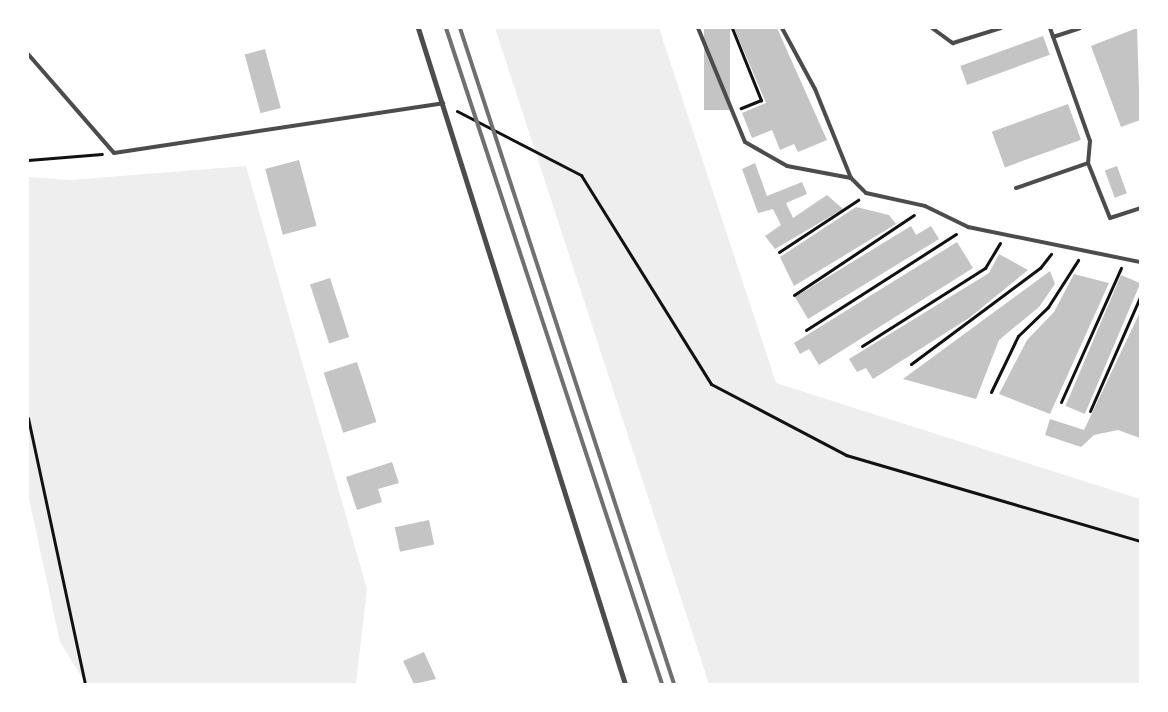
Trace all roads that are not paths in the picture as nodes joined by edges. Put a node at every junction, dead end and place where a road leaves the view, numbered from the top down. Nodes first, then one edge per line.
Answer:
1 (418, 28) edge
2 (698, 28) edge
3 (782, 28) edge
4 (932, 28) edge
5 (1001, 28) edge
6 (1050, 28) edge
7 (1080, 28) edge
8 (1053, 37) junction
9 (28, 54) edge
10 (443, 102) junction
11 (1088, 163) junction
12 (851, 178) junction
13 (1016, 188) dead end
14 (1140, 208) edge
15 (1140, 262) edge
16 (626, 684) edge

1 - 10 street
2 - 12 lane
3 - 12 lane
4 - 5 lane
6 - 8 lane
7 - 8 lane
8 - 11 lane
9 - 10 lane
10 - 16 street
11 - 13 lane
11 - 14 lane
12 - 15 lane

